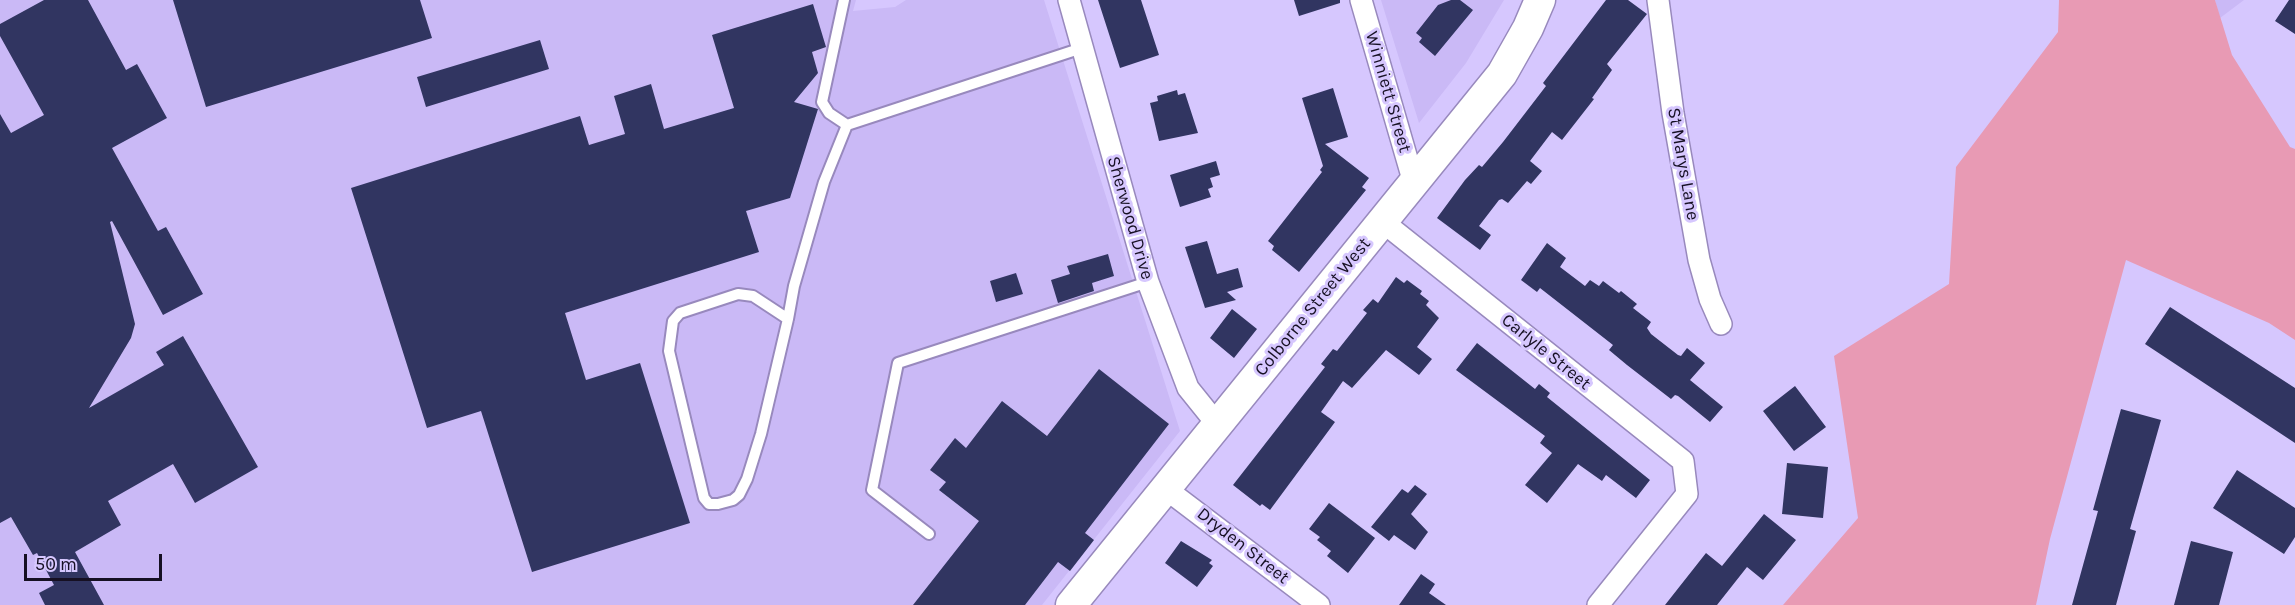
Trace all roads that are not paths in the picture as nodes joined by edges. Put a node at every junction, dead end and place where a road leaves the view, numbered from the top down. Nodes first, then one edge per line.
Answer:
1 (844, 0) edge
2 (1069, 0) edge
3 (1361, 0) edge
4 (1540, 0) edge
5 (1658, 0) edge
6 (1082, 48) junction
7 (847, 125) junction
8 (1414, 183) junction
9 (1383, 222) junction
10 (1148, 282) junction
11 (788, 319) junction
12 (1721, 324) dead end
13 (1217, 424) junction
14 (1166, 489) junction
15 (928, 534) dead end
16 (1071, 605) edge
17 (1319, 605) edge
18 (1598, 605) edge

1 - 7 lane
2 - 6 street, Sherwood Drive
3 - 8 street, Winniett Street
4 - 8 main road, Colborne Street West
5 - 12 street, St Marys Lane
6 - 7 lane
6 - 10 street, Sherwood Drive
7 - 11 lane
8 - 9 main road, Colborne Street West
9 - 13 main road, Colborne Street West
9 - 18 street, Carlyle Street
10 - 13 street, Sherwood Drive
10 - 15 lane
11 - 11 lane
13 - 14 main road, Colborne Street West
14 - 16 main road, Colborne Street West
14 - 17 street, Dryden Street

